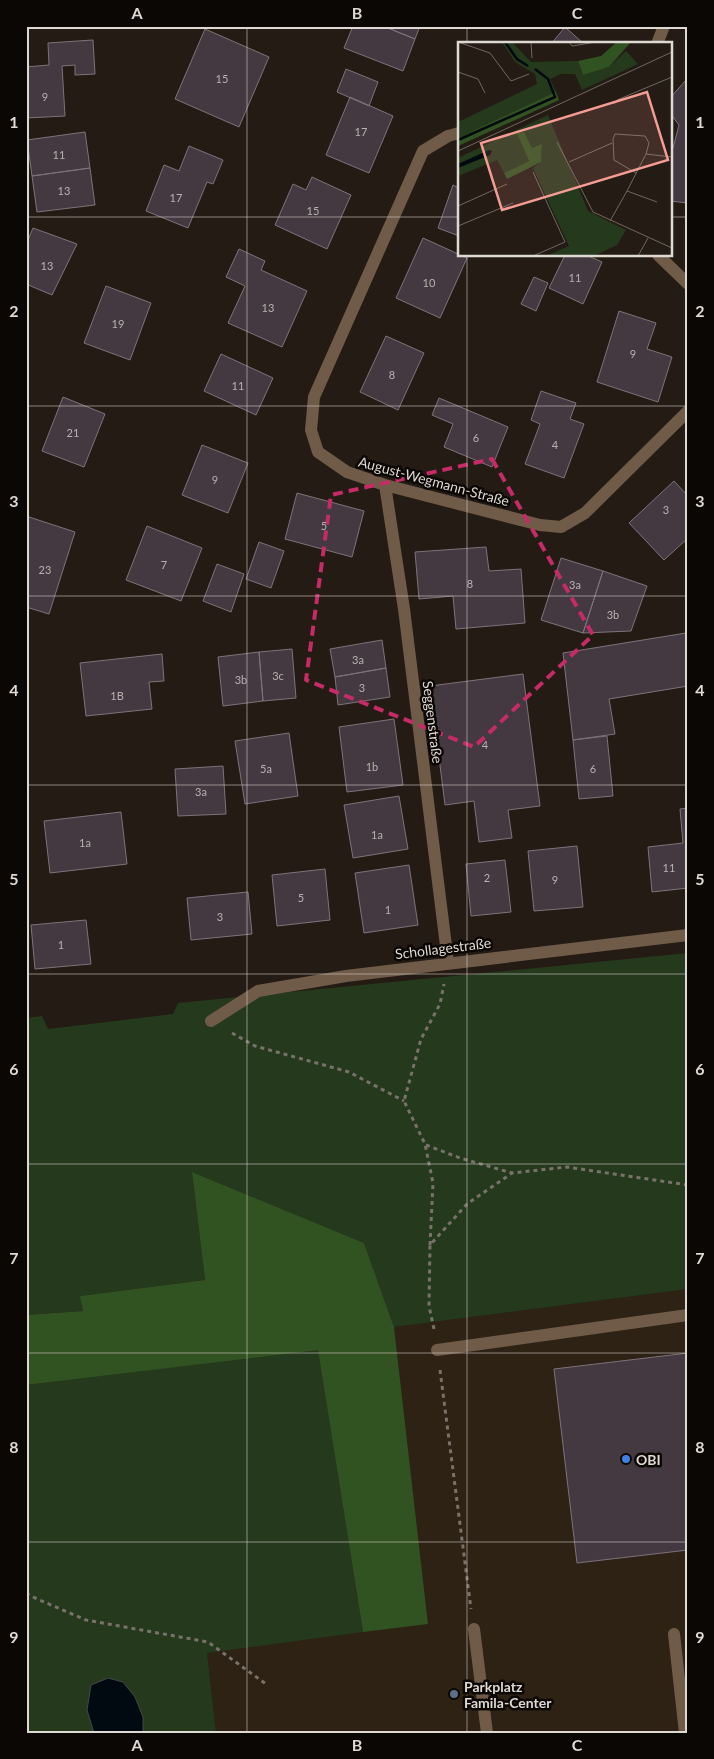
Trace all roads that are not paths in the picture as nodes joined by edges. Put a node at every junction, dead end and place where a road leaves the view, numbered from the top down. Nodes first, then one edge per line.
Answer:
1 (664, 26) edge
2 (658, 42) edge
3 (458, 133) edge
4 (659, 256) edge
5 (688, 284) edge
6 (688, 411) edge
7 (385, 485) junction
8 (688, 934) edge
9 (448, 962) junction
10 (211, 1021) road end
11 (688, 1315) edge
12 (437, 1350) road end
13 (474, 1629) road end
14 (674, 1634) dead end
15 (487, 1733) edge
16 (685, 1733) edge

1 - 2 street
3 - 7 street, August-Wegmann-Straße
4 - 5 street
6 - 7 street, August-Wegmann-Straße
7 - 9 street, Seggenstraße
8 - 9 street, Schollagestraße
9 - 10 street, Schollagestraße
11 - 12 street
13 - 15 street
14 - 16 street

